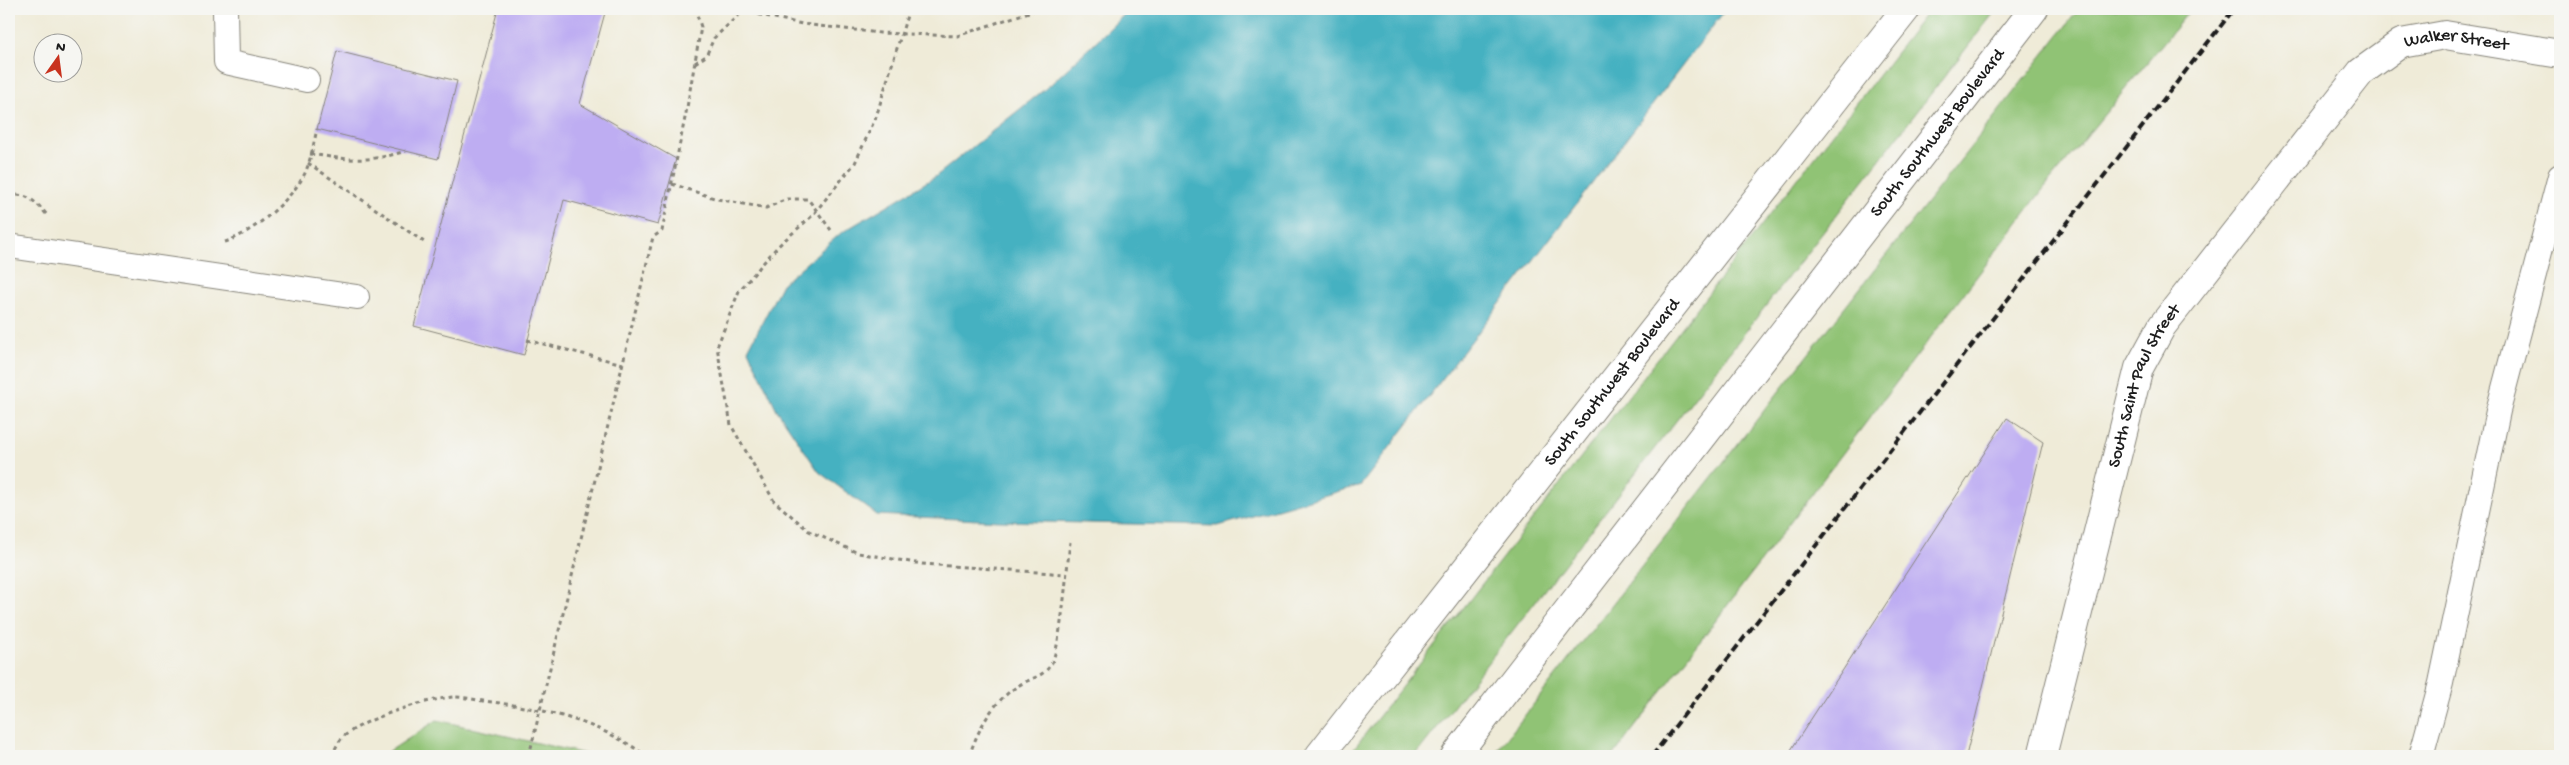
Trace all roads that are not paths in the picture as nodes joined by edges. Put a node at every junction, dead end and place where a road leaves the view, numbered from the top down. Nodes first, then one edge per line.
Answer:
1 (225, 9) edge
2 (1906, 9) edge
3 (2034, 9) edge
4 (2560, 54) edge
5 (2361, 72) joint
6 (307, 80) dead end
7 (2560, 176) edge
8 (9, 246) edge
9 (358, 297) dead end
10 (1318, 756) edge
11 (1455, 756) edge
12 (2042, 756) edge
13 (2421, 756) edge

1 - 6 lane
2 - 10 main road, South Southwest Boulevard
3 - 11 main road, South Southwest Boulevard
4 - 5 main road, Walker Street
5 - 12 main road, South Saint Paul Street
7 - 13 lane
8 - 9 lane

